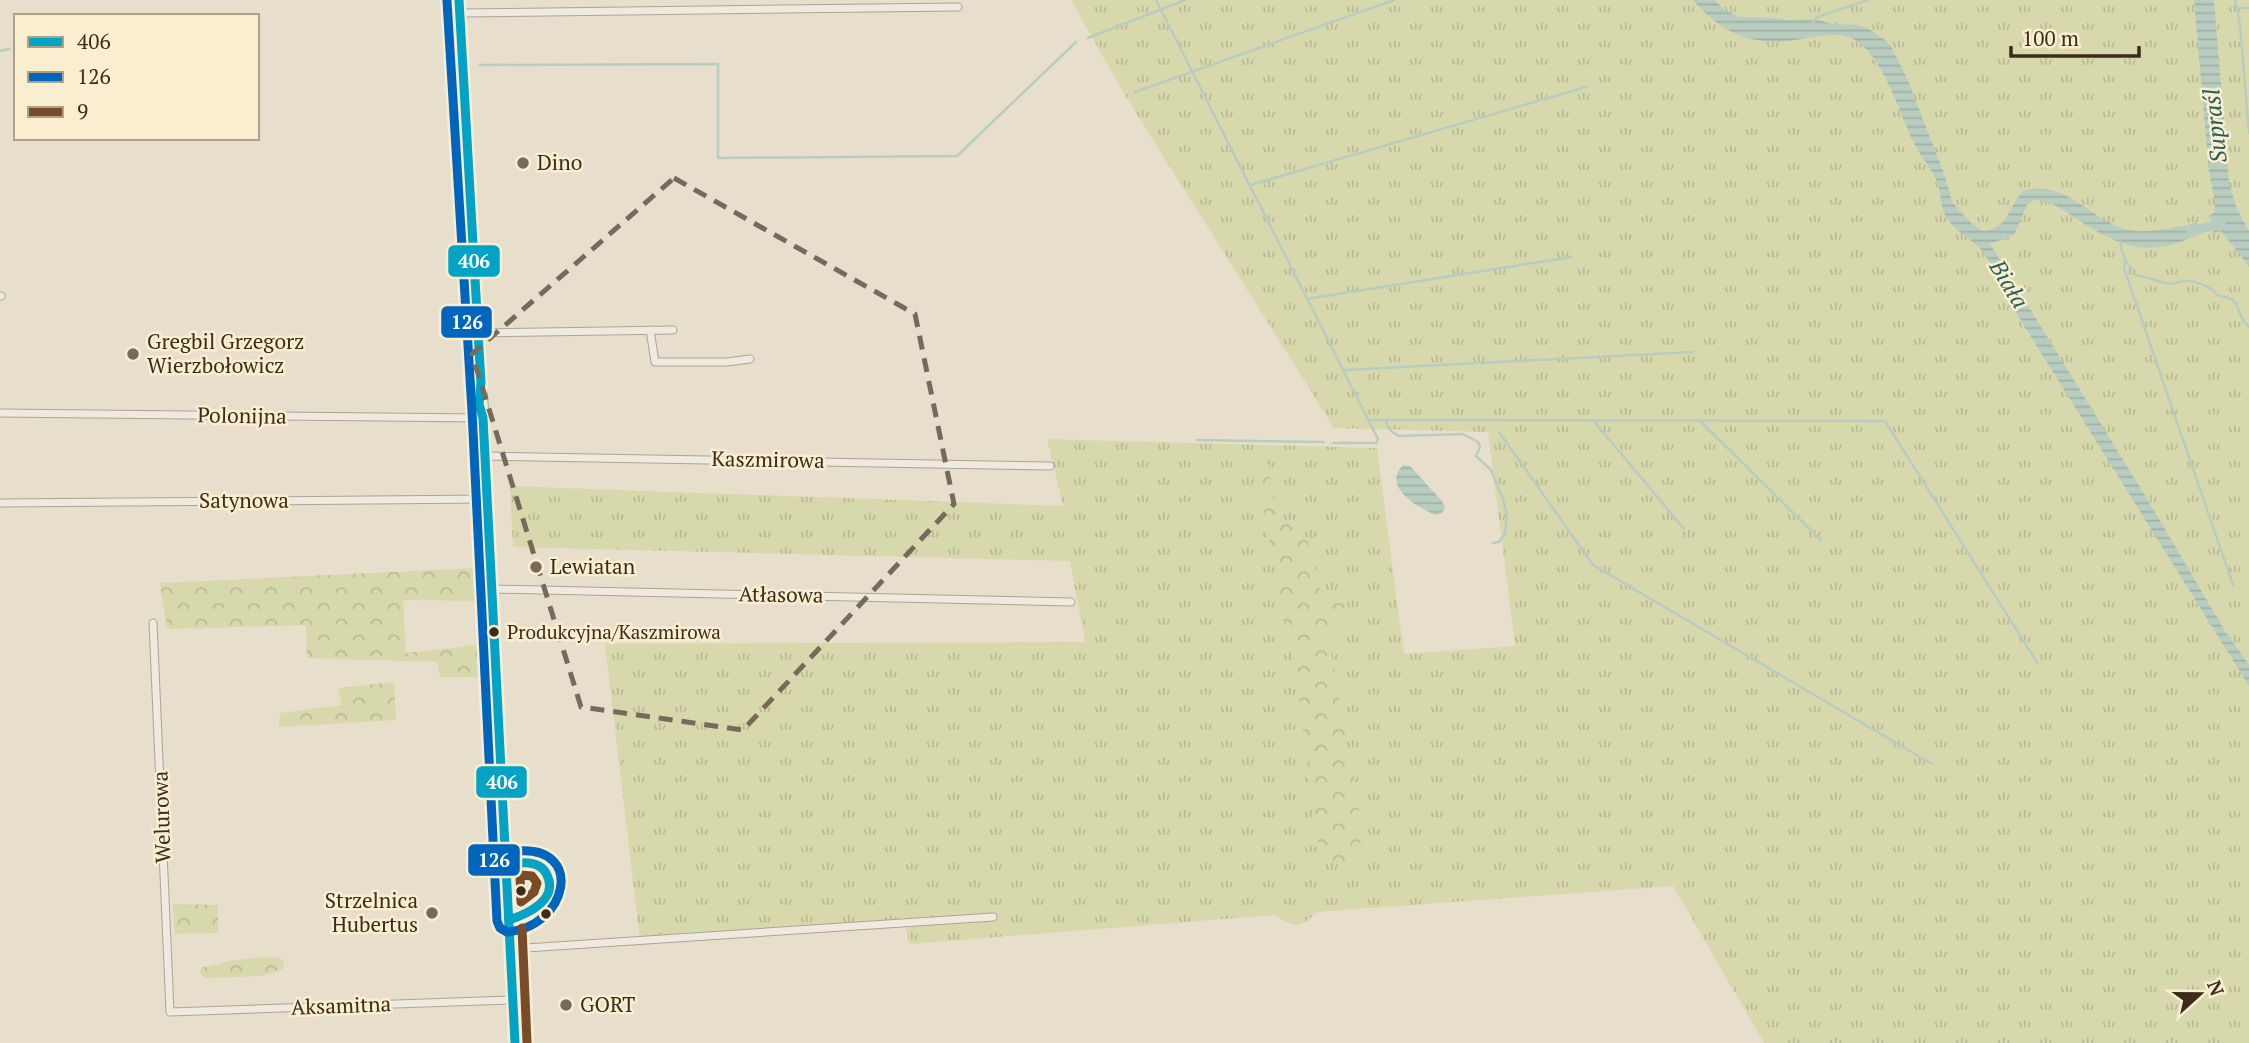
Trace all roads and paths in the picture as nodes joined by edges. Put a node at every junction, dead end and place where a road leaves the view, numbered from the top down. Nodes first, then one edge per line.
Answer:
1 (459, 0) edge
2 (958, 7) dead end
3 (460, 13) junction
4 (650, 330) junction
5 (674, 330) dead end
6 (478, 333) junction
7 (750, 359) dead end
8 (0, 413) edge
9 (483, 418) junction
10 (485, 456) junction
11 (1050, 466) dead end
12 (487, 499) junction
13 (0, 503) edge
14 (492, 589) junction
15 (1071, 601) dead end
16 (152, 623) dead end
17 (993, 917) dead end
18 (511, 949) junction
19 (513, 1000) junction
20 (170, 1012) joint
21 (515, 1043) edge

1 - 3 street
2 - 3 street
3 - 6 street
4 - 5 street
4 - 6 street
4 - 7 street
6 - 9 street
8 - 9 street, Polonijna
9 - 10 street
10 - 11 street, Kaszmirowa
10 - 12 street
12 - 13 street, Satynowa
12 - 14 street
14 - 15 street, Atłasowa
14 - 18 street
16 - 20 street, Welurowa
17 - 18 street
18 - 19 street
19 - 20 street, Aksamitna
19 - 21 street

